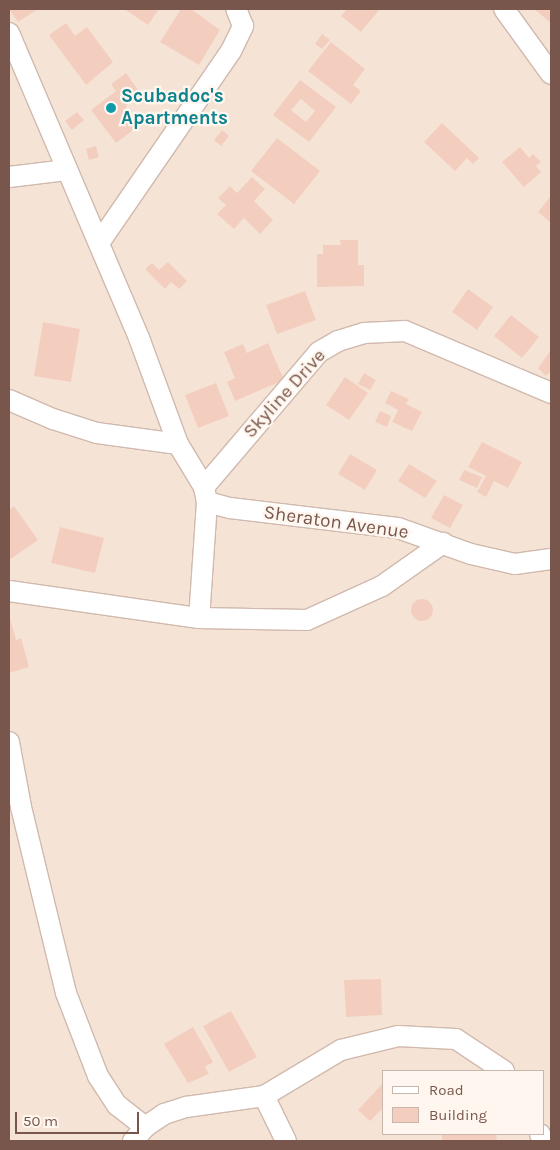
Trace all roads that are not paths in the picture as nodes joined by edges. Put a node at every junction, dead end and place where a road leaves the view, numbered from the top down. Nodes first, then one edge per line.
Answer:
1 (236, 9) edge
2 (504, 9) edge
3 (9, 33) edge
4 (551, 74) edge
5 (67, 170) junction
6 (9, 177) edge
7 (99, 243) junction
8 (551, 393) edge
9 (9, 400) edge
10 (178, 444) junction
11 (205, 494) junction
12 (443, 543) junction
13 (551, 559) edge
14 (9, 591) edge
15 (198, 618) junction
16 (9, 742) edge
17 (502, 1070) edge
18 (264, 1096) junction
19 (139, 1134) edge
20 (286, 1141) edge

1 - 7 street
2 - 4 street
3 - 5 street
5 - 6 street
5 - 7 street
7 - 10 street
8 - 11 street, Skyline Drive
9 - 10 street
10 - 11 street
11 - 12 street, Sheraton Avenue
11 - 15 street
12 - 13 street, Sheraton Avenue
12 - 15 street
14 - 15 street
16 - 19 street
17 - 18 street
18 - 19 street
18 - 20 street

